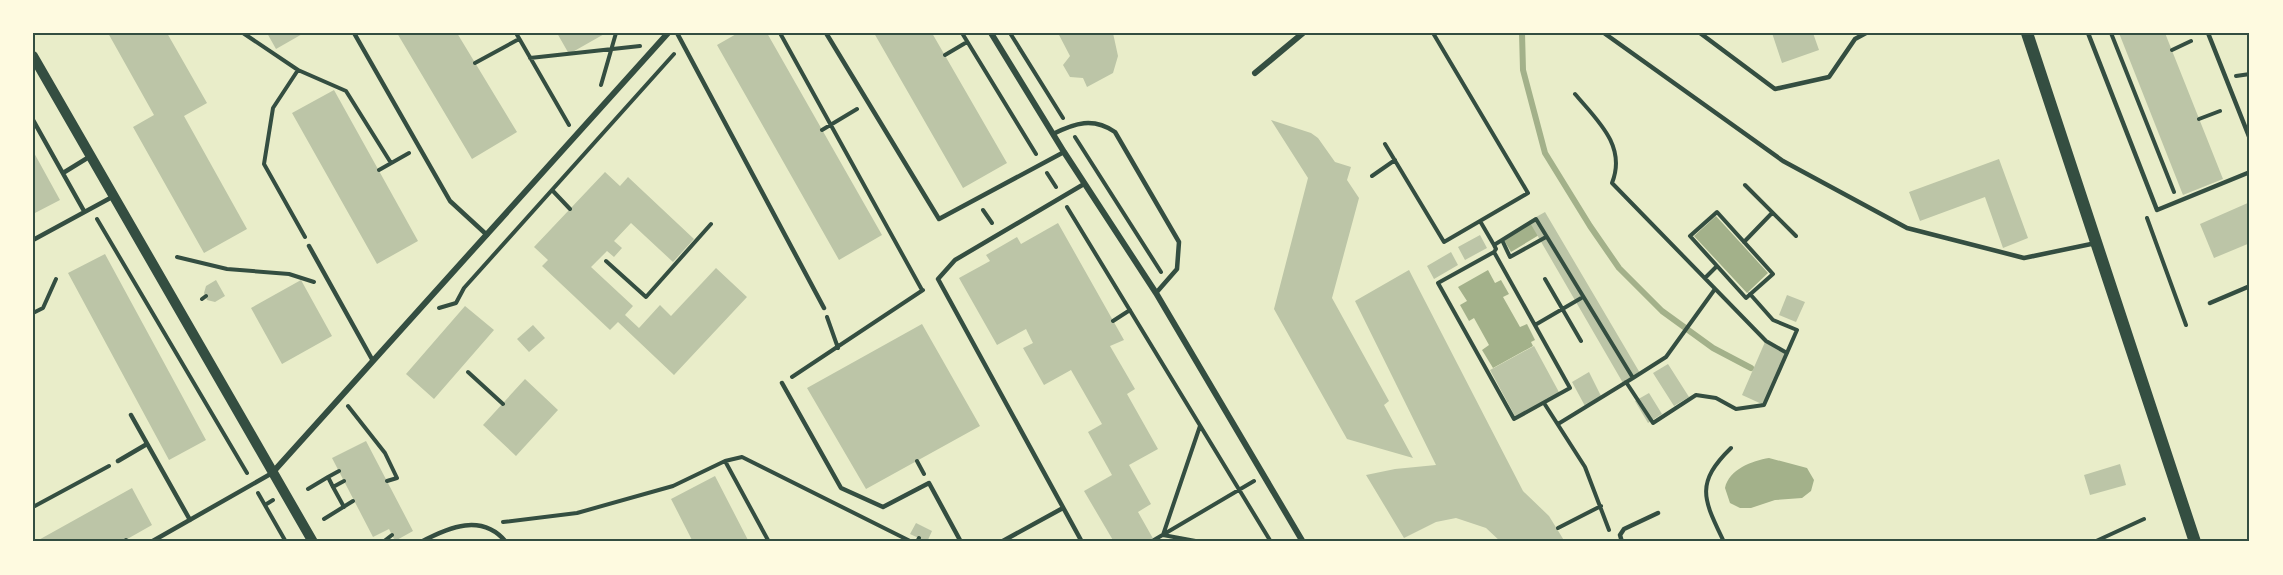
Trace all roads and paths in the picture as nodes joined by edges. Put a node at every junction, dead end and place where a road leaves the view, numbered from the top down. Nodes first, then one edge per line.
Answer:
1 (243, 33) edge
2 (354, 33) edge
3 (516, 33) edge
4 (616, 33) edge
5 (668, 33) edge
6 (677, 33) edge
7 (780, 33) edge
8 (826, 33) edge
9 (962, 33) edge
10 (991, 33) edge
11 (1303, 33) edge
12 (1433, 33) edge
13 (1604, 33) edge
14 (1700, 33) edge
15 (1866, 33) edge
16 (2027, 33) edge
17 (2088, 33) edge
18 (2111, 33) edge
19 (2208, 33) edge
20 (519, 39) junction
21 (2191, 41) dead end
22 (967, 42) junction
23 (656, 46) junction
24 (612, 48) junction
25 (2172, 50) dead end
26 (945, 55) dead end
27 (33, 56) edge
28 (530, 58) junction
29 (475, 63) dead end
30 (298, 70) junction
31 (1255, 73) dead end
32 (598, 94) dead end
33 (1575, 94) dead end
34 (867, 103) junction
35 (2220, 111) dead end
36 (2199, 119) dead end
37 (33, 120) edge
38 (831, 124) junction
39 (822, 130) dead end
40 (1053, 134) junction
41 (576, 136) junction
42 (2250, 139) edge
43 (1385, 144) dead end
44 (420, 147) junction
45 (1064, 152) junction
46 (92, 156) junction
47 (1395, 160) junction
48 (391, 163) junction
49 (1042, 165) junction
50 (379, 170) dead end
51 (63, 172) junction
52 (2250, 172) edge
53 (1372, 176) dead end
54 (1084, 184) junction
55 (1745, 185) dead end
56 (552, 190) dead end
57 (114, 196) junction
58 (1062, 197) junction
59 (976, 199) junction
60 (2178, 201) junction
61 (90, 208) junction
62 (570, 209) dead end
63 (84, 211) junction
64 (1772, 213) junction
65 (1480, 221) junction
66 (711, 224) dead end
67 (2151, 229) dead end
68 (1000, 234) junction
69 (487, 235) junction
70 (1796, 236) dead end
71 (1546, 237) junction
72 (33, 240) edge
73 (1502, 240) junction
74 (1744, 242) junction
75 (2096, 243) junction
76 (1494, 245) junction
77 (309, 246) joint
78 (1494, 252) junction
79 (177, 256) dead end
80 (606, 261) dead end
81 (1717, 266) junction
82 (1704, 278) junction
83 (56, 279) dead end
84 (938, 279) junction
85 (1545, 279) dead end
86 (2250, 286) edge
87 (332, 287) junction
88 (1715, 289) junction
89 (922, 290) junction
90 (1156, 292) junction
91 (1750, 294) junction
92 (1583, 297) junction
93 (2210, 303) dead end
94 (824, 308) joint
95 (1563, 309) junction
96 (1130, 310) junction
97 (33, 313) edge
98 (1113, 321) dead end
99 (1535, 325) junction
100 (2186, 325) dead end
101 (1581, 341) dead end
102 (838, 348) junction
103 (1787, 353) junction
104 (373, 361) junction
105 (468, 372) dead end
106 (1633, 378) junction
107 (782, 382) joint
108 (1626, 382) junction
109 (1544, 403) junction
110 (502, 404) dead end
111 (348, 405) dead end
112 (131, 415) dead end
113 (1558, 424) junction
114 (1200, 426) junction
115 (147, 444) junction
116 (1731, 448) dead end
117 (118, 461) joint
118 (725, 461) junction
119 (274, 471) junction
120 (339, 471) dead end
121 (328, 477) junction
122 (344, 481) dead end
123 (387, 481) dead end
124 (254, 484) junction
125 (333, 487) junction
126 (308, 489) dead end
127 (1239, 490) junction
128 (353, 501) dead end
129 (1601, 506) junction
130 (33, 507) edge
131 (344, 507) junction
132 (1063, 508) junction
133 (1658, 513) dead end
134 (324, 519) dead end
135 (2144, 519) dead end
136 (190, 520) junction
137 (475, 525) junction
138 (1558, 528) dead end
139 (1611, 534) dead end
140 (392, 535) dead end
141 (1163, 535) junction
142 (1154, 540) dead end
143 (151, 542) edge
144 (286, 542) edge
145 (313, 542) edge
146 (383, 542) edge
147 (421, 542) edge
148 (506, 542) edge
149 (769, 542) edge
150 (912, 542) edge
151 (961, 542) edge
152 (1001, 542) edge
153 (1082, 542) edge
154 (1201, 542) edge
155 (1271, 542) edge
156 (1303, 542) edge
157 (1622, 542) edge
158 (1724, 542) edge
159 (2094, 542) edge
160 (2195, 542) edge

1 - 30 path
2 - 44 lane
3 - 20 path
4 - 24 path
5 - 23 street
6 - 94 lane
7 - 38 path
8 - 34 lane
9 - 22 path
10 - 40 street
11 - 31 street
12 - 65 path
13 - 75 lane
14 - 15 lane
16 - 75 main road
17 - 60 lane
18 - 60 path
19 - 42 lane
20 - 28 path
20 - 29 path
21 - 25 path
22 - 26 path
22 - 49 path
23 - 24 path
23 - 41 street
24 - 28 path
24 - 32 path
27 - 46 street
28 - 41 path
30 - 48 path
30 - 77 path
33 - 82 path
34 - 38 path
34 - 59 lane
35 - 36 path
37 - 51 lane
38 - 39 path
38 - 89 path
40 - 45 street
40 - 90 lane
41 - 69 street
43 - 47 path
44 - 48 path
44 - 69 lane
45 - 49 lane
45 - 54 street
46 - 51 lane
46 - 57 street
47 - 53 path
47 - 65 path
48 - 50 path
49 - 58 path
49 - 59 lane
51 - 63 lane
52 - 60 lane
54 - 58 lane
54 - 90 street
55 - 64 path
56 - 62 path
57 - 61 lane
57 - 119 street
58 - 68 lane
58 - 96 path
59 - 68 path
61 - 63 lane
61 - 124 path
63 - 72 lane
64 - 70 path
64 - 74 path
65 - 76 path
66 - 80 path
67 - 100 path
68 - 84 lane
69 - 104 street
71 - 73 path
71 - 73 path
71 - 92 path
73 - 76 path
74 - 81 path
74 - 91 path
75 - 160 main road
76 - 78 path
77 - 87 lane
78 - 99 path
78 - 109 path
79 - 87 path
81 - 82 path
81 - 91 path
82 - 88 path
83 - 97 path
84 - 89 path
84 - 132 lane
85 - 95 path
86 - 93 lane
87 - 104 lane
88 - 103 path
88 - 106 path
89 - 102 path
90 - 156 street
91 - 103 path
92 - 95 path
92 - 106 path
94 - 102 path
95 - 99 path
95 - 101 path
96 - 98 path
96 - 114 path
99 - 109 path
102 - 107 path
103 - 108 path
104 - 119 street
105 - 110 path
106 - 108 path
107 - 151 lane
108 - 113 path
109 - 113 path
111 - 123 path
112 - 115 lane
113 - 129 path
114 - 127 path
114 - 141 path
115 - 117 lane
115 - 136 lane
116 - 158 path
117 - 130 path
118 - 137 path
118 - 149 path
118 - 150 path
119 - 124 lane
119 - 145 street
120 - 121 path
121 - 125 path
121 - 126 path
122 - 125 path
124 - 136 lane
124 - 144 path
125 - 131 path
127 - 141 path
127 - 155 path
128 - 131 path
129 - 138 path
129 - 139 path
131 - 134 path
132 - 152 lane
132 - 153 lane
133 - 157 lane
135 - 159 path
136 - 143 lane
137 - 147 lane
137 - 148 lane
140 - 146 path
141 - 142 path
141 - 154 path

